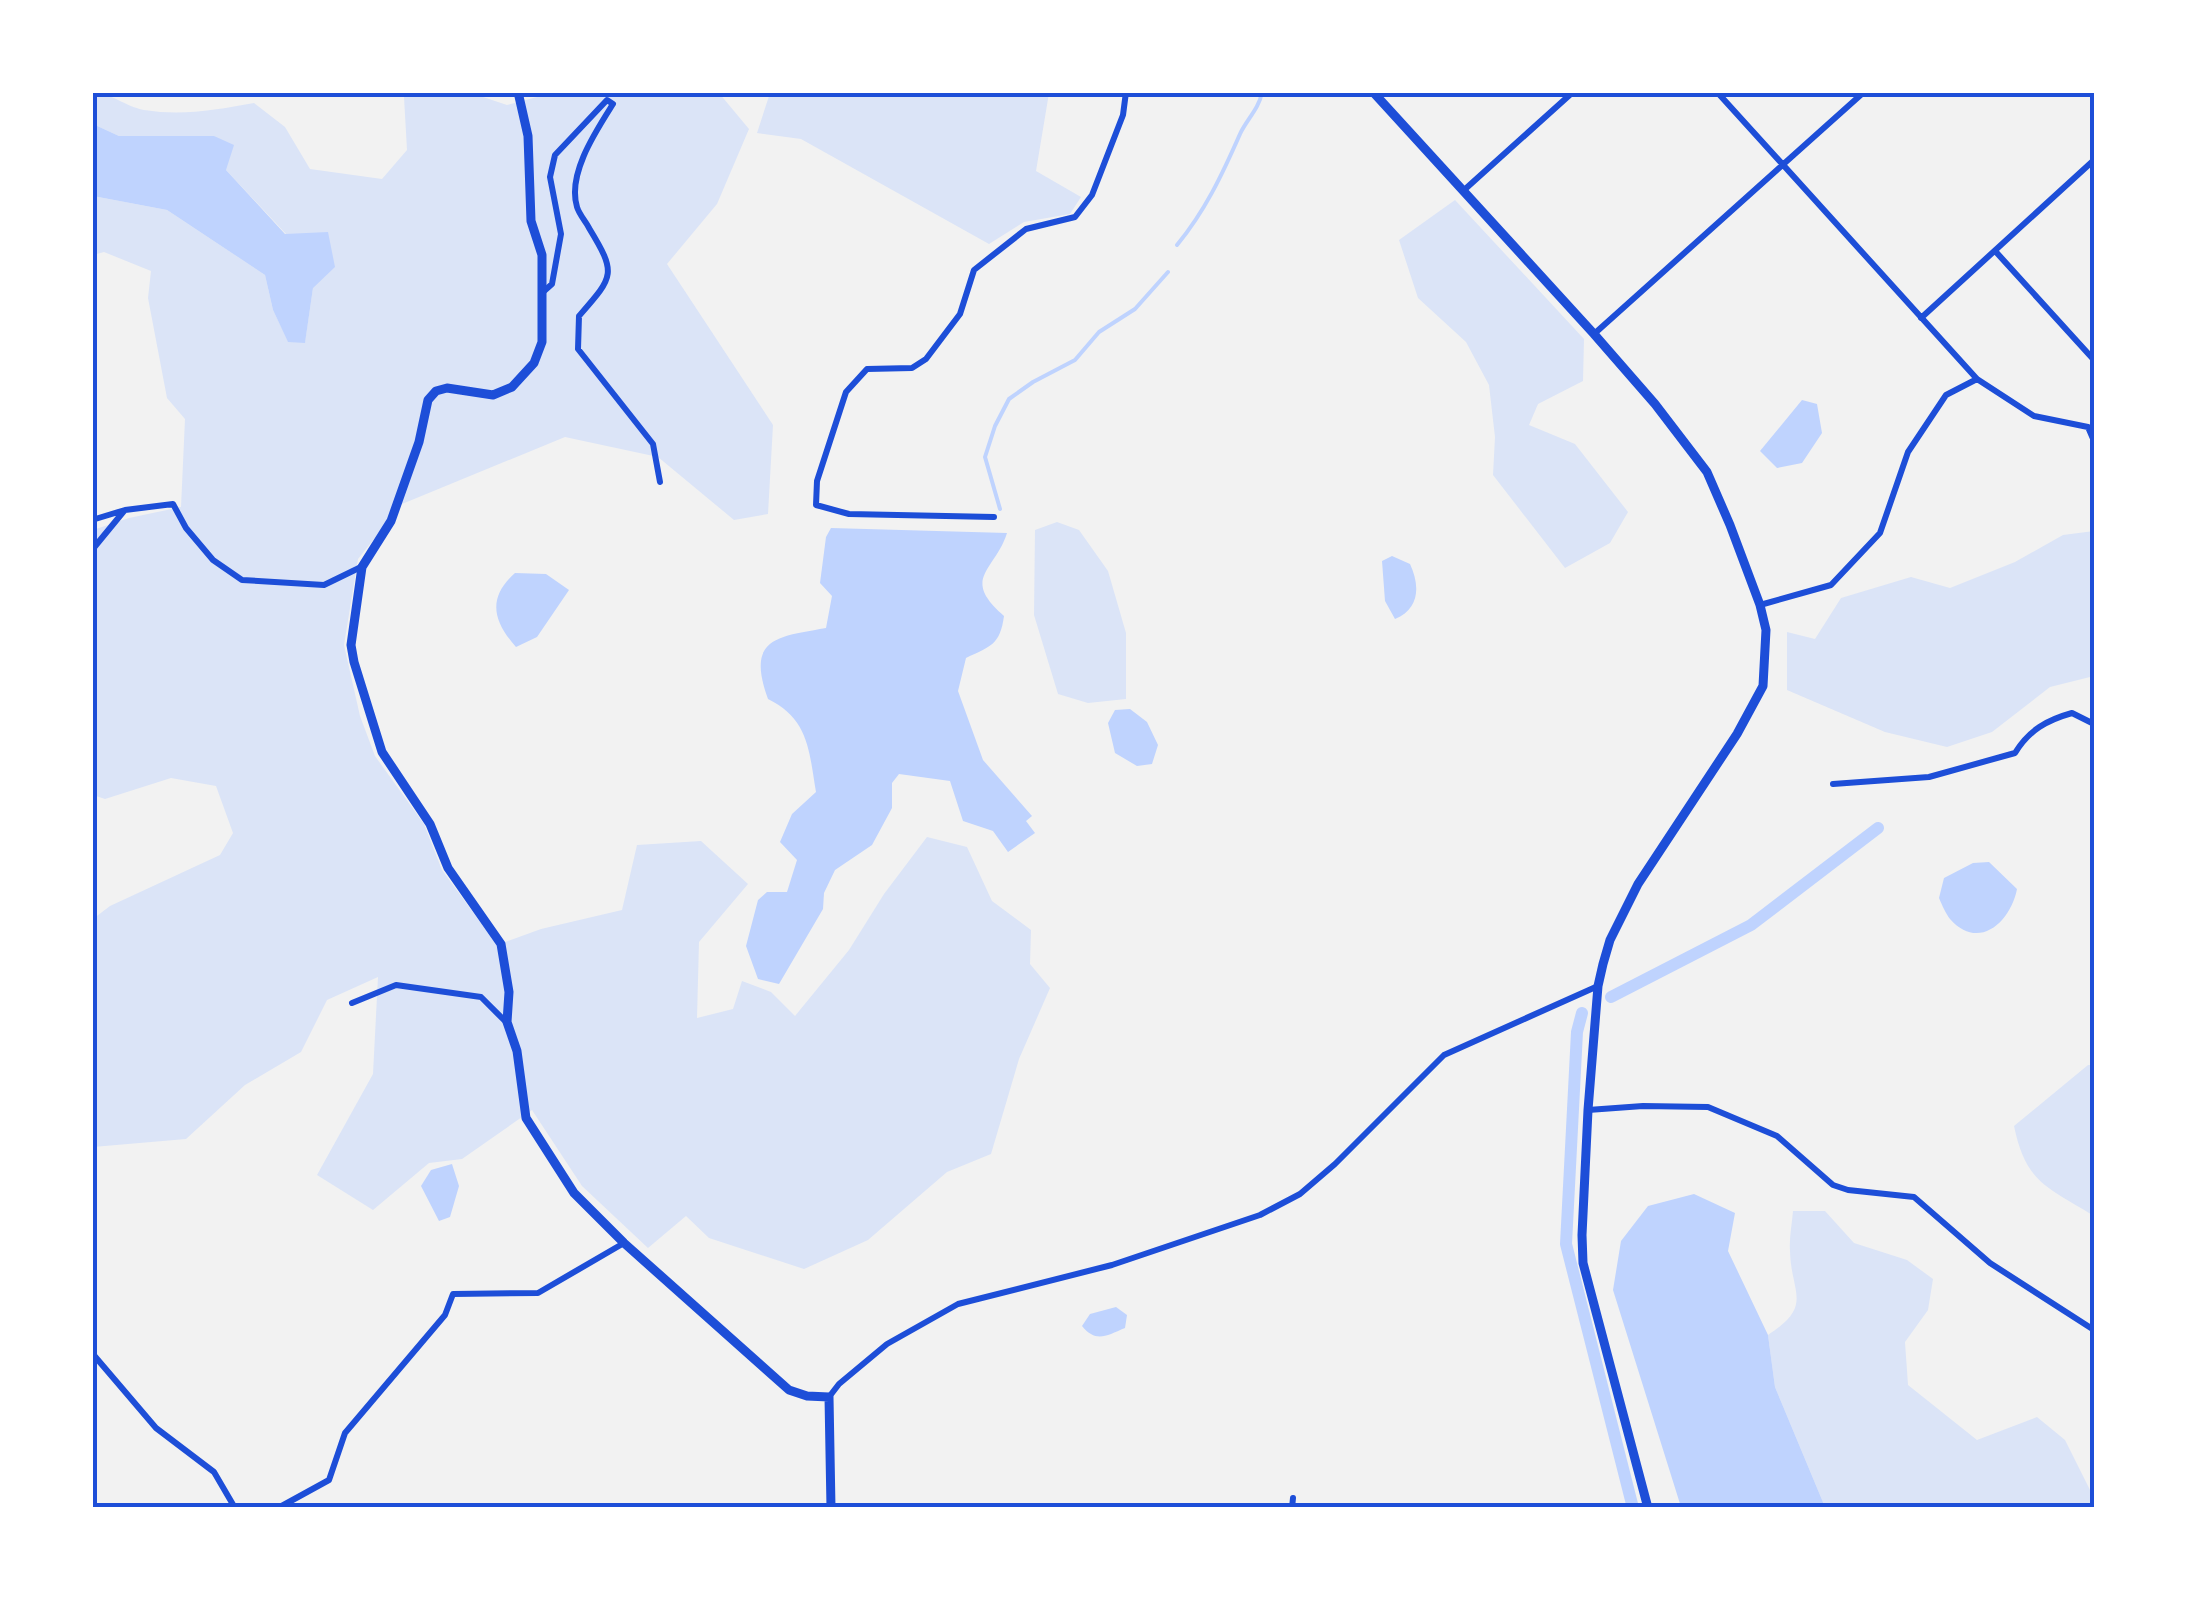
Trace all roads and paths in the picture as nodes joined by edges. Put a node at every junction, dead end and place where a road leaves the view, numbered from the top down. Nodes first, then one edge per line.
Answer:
1 (518, 92) edge
2 (1126, 92) edge
3 (1373, 92) edge
4 (1573, 92) edge
5 (1717, 92) edge
6 (1864, 92) edge
7 (2094, 160) edge
8 (1785, 164) junction
9 (1463, 191) junction
10 (1996, 252) junction
11 (541, 294) junction
12 (1922, 318) junction
13 (1594, 334) junction
14 (2094, 360) edge
15 (1977, 378) junction
16 (2094, 440) edge
17 (660, 482) dead end
18 (125, 510) junction
19 (994, 517) dead end
20 (92, 520) edge
21 (92, 550) edge
22 (362, 566) junction
23 (1760, 604) junction
24 (2094, 724) edge
25 (1833, 784) dead end
26 (1598, 986) junction
27 (352, 1003) dead end
28 (507, 1022) junction
29 (1588, 1110) junction
30 (624, 1244) junction
31 (2094, 1330) edge
32 (92, 1353) edge
33 (829, 1397) junction
34 (235, 1508) edge
35 (278, 1508) edge
36 (831, 1508) edge
37 (1648, 1508) edge

1 - 11 main road
2 - 19 street
3 - 9 main road
4 - 9 street
5 - 8 street
6 - 8 street
7 - 10 street
8 - 12 street
8 - 13 street
9 - 13 main road
10 - 12 street
10 - 14 street
11 - 17 street
11 - 22 main road
12 - 15 street
13 - 23 main road
15 - 16 street
15 - 23 street
18 - 20 street
18 - 21 street
18 - 22 street
22 - 28 main road
23 - 26 main road
24 - 25 street
26 - 29 main road
26 - 33 street
27 - 28 street
28 - 30 main road
29 - 31 street
29 - 37 main road
30 - 33 main road
30 - 35 street
32 - 34 street
33 - 36 main road

